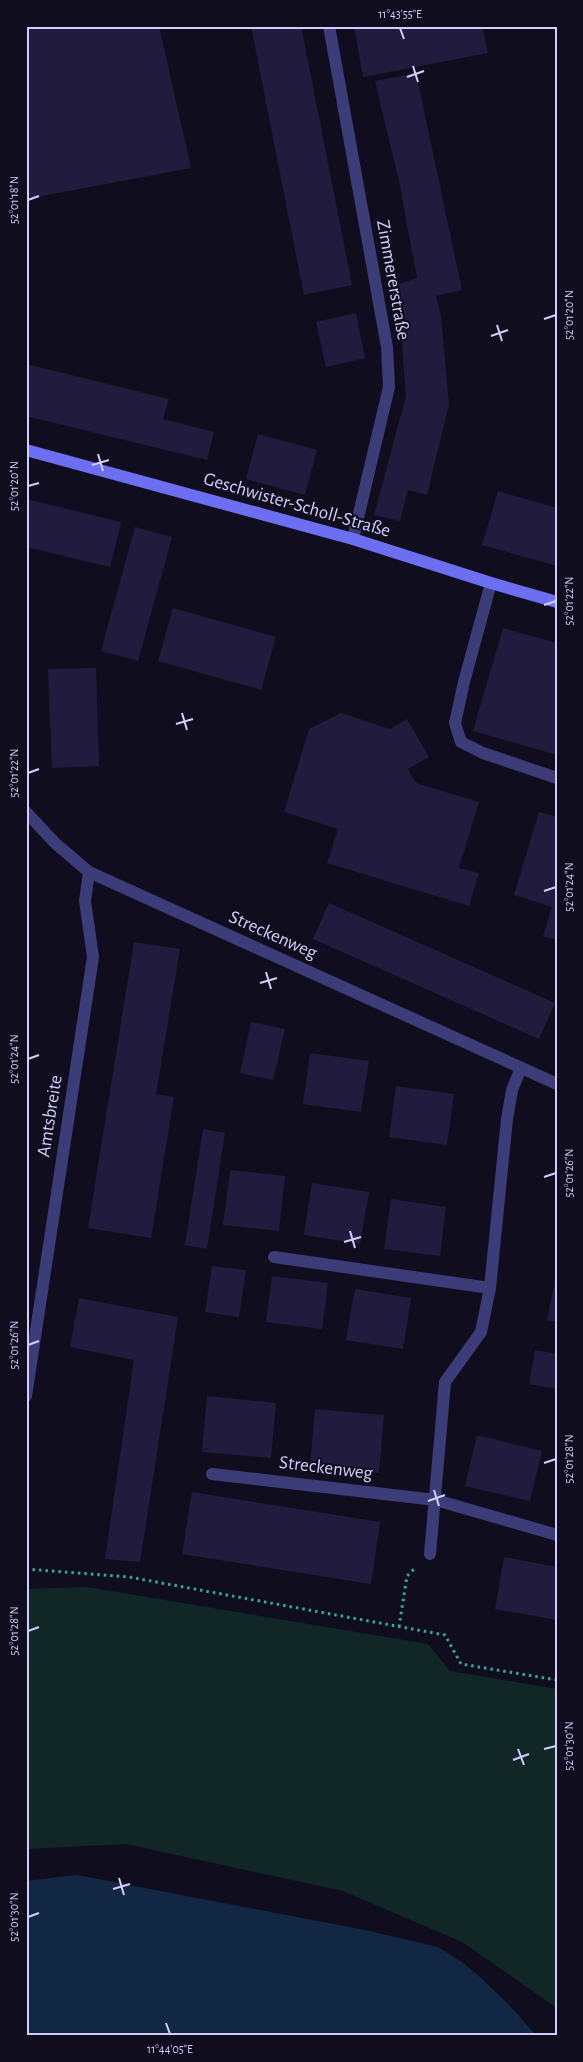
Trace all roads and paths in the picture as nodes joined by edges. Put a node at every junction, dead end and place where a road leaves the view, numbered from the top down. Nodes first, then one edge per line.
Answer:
1 (329, 26) edge
2 (26, 450) edge
3 (354, 539) junction
4 (492, 583) junction
5 (557, 602) edge
6 (557, 778) edge
7 (26, 812) edge
8 (89, 872) junction
9 (520, 1068) junction
10 (557, 1084) edge
11 (274, 1257) dead end
12 (490, 1288) junction
13 (26, 1396) edge
14 (212, 1474) dead end
15 (436, 1500) junction
16 (557, 1535) edge
17 (430, 1554) joint
18 (26, 1570) edge
19 (399, 1627) junction
20 (557, 1680) edge

1 - 3 street, Zimmererstraße
2 - 3 street, Geschwister-Scholl-Straße
3 - 4 street, Geschwister-Scholl-Straße
4 - 5 street, Geschwister-Scholl-Straße
4 - 6 street
7 - 8 street, Streckenweg
8 - 9 street, Streckenweg
8 - 13 street, Amtsbreite
9 - 10 street, Streckenweg
9 - 12 street
11 - 12 street
12 - 15 street
14 - 15 street, Streckenweg
15 - 16 street, Streckenweg
15 - 17 street
17 - 19 path
18 - 19 path
19 - 20 path

